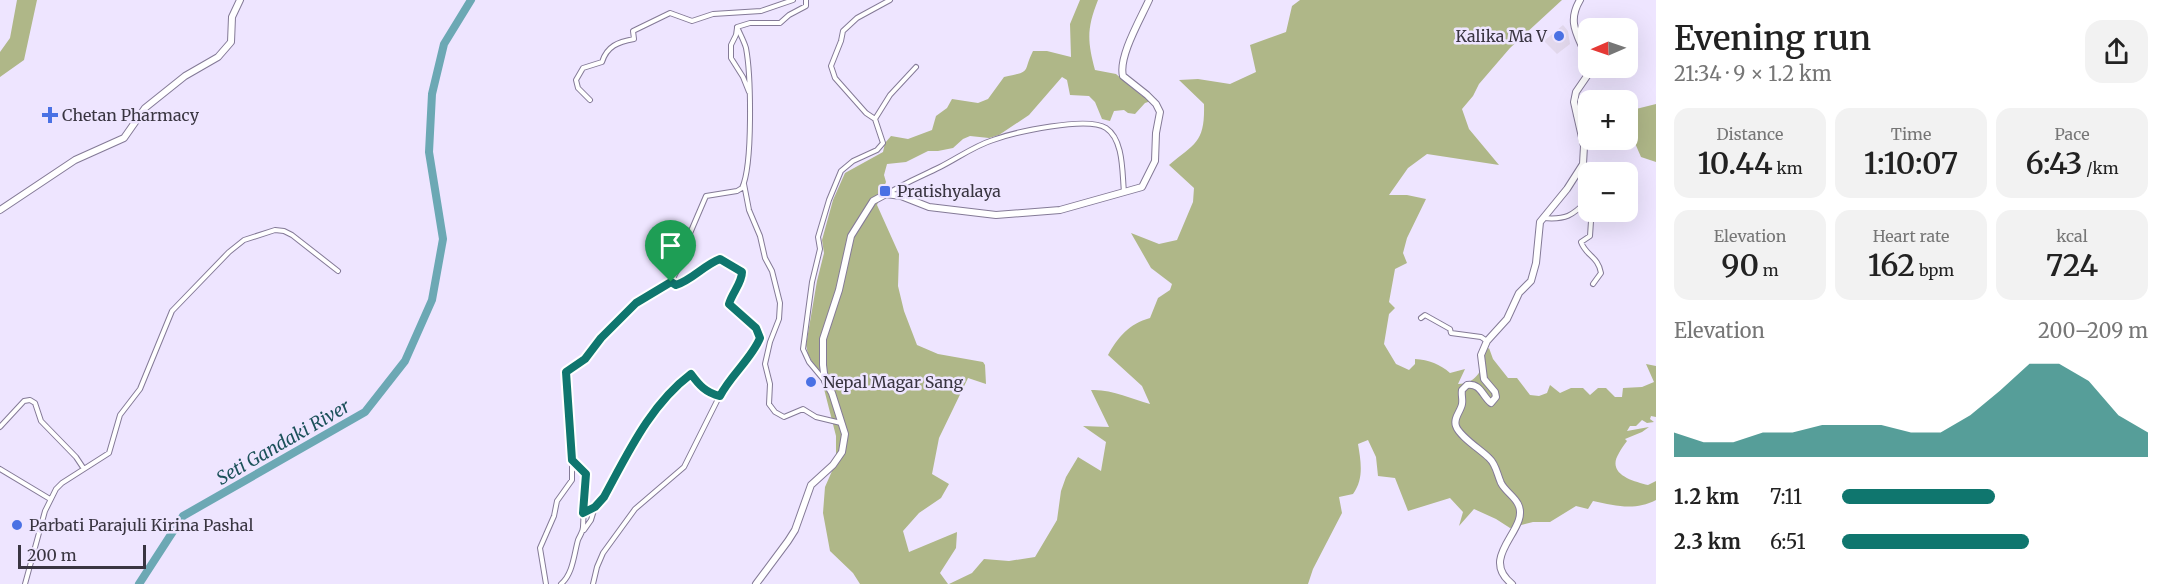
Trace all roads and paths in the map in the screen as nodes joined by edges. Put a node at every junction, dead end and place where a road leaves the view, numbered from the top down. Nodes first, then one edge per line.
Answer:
1 (240, 0) edge
2 (793, 0) edge
3 (806, 0) edge
4 (890, 0) edge
5 (1149, 0) edge
6 (1580, 2) edge
7 (737, 27) junction
8 (1578, 36) edge
9 (916, 67) dead end
10 (1586, 78) edge
11 (749, 92) junction
12 (590, 100) dead end
13 (1576, 115) joint
14 (875, 119) junction
15 (744, 183) junction
16 (1124, 192) junction
17 (886, 194) junction
18 (1578, 209) edge
19 (0, 210) edge
20 (1543, 218) junction
21 (1591, 222) edge
22 (338, 271) dead end
23 (671, 282) junction
24 (1593, 284) dead end
25 (1421, 318) dead end
26 (1487, 341) junction
27 (825, 381) junction
28 (720, 396) junction
29 (841, 423) junction
30 (0, 427) edge
31 (572, 460) junction
32 (0, 469) edge
33 (84, 469) junction
34 (50, 499) junction
35 (595, 507) junction
36 (583, 513) junction
37 (583, 531) junction
38 (25, 584) edge
39 (546, 584) edge
40 (561, 584) edge
41 (593, 584) edge
42 (756, 584) edge
43 (1512, 584) edge

1 - 19 street
2 - 12 street
3 - 7 street
4 - 14 street
5 - 16 street
6 - 8 street
7 - 11 street
7 - 11 street
9 - 14 street
10 - 13 street
11 - 15 street
13 - 20 street
14 - 27 street
15 - 23 street
15 - 29 street
16 - 17 street
16 - 17 street
17 - 27 street
18 - 20 street
20 - 26 street
21 - 24 street
22 - 33 street
23 - 28 street
23 - 31 street
25 - 26 street
26 - 43 street
27 - 29 street
28 - 35 street
28 - 41 street
29 - 42 street
30 - 33 street
31 - 36 street
31 - 39 street
32 - 34 street
33 - 34 street
34 - 38 street
35 - 36 street
35 - 37 street
36 - 37 street
37 - 40 street

